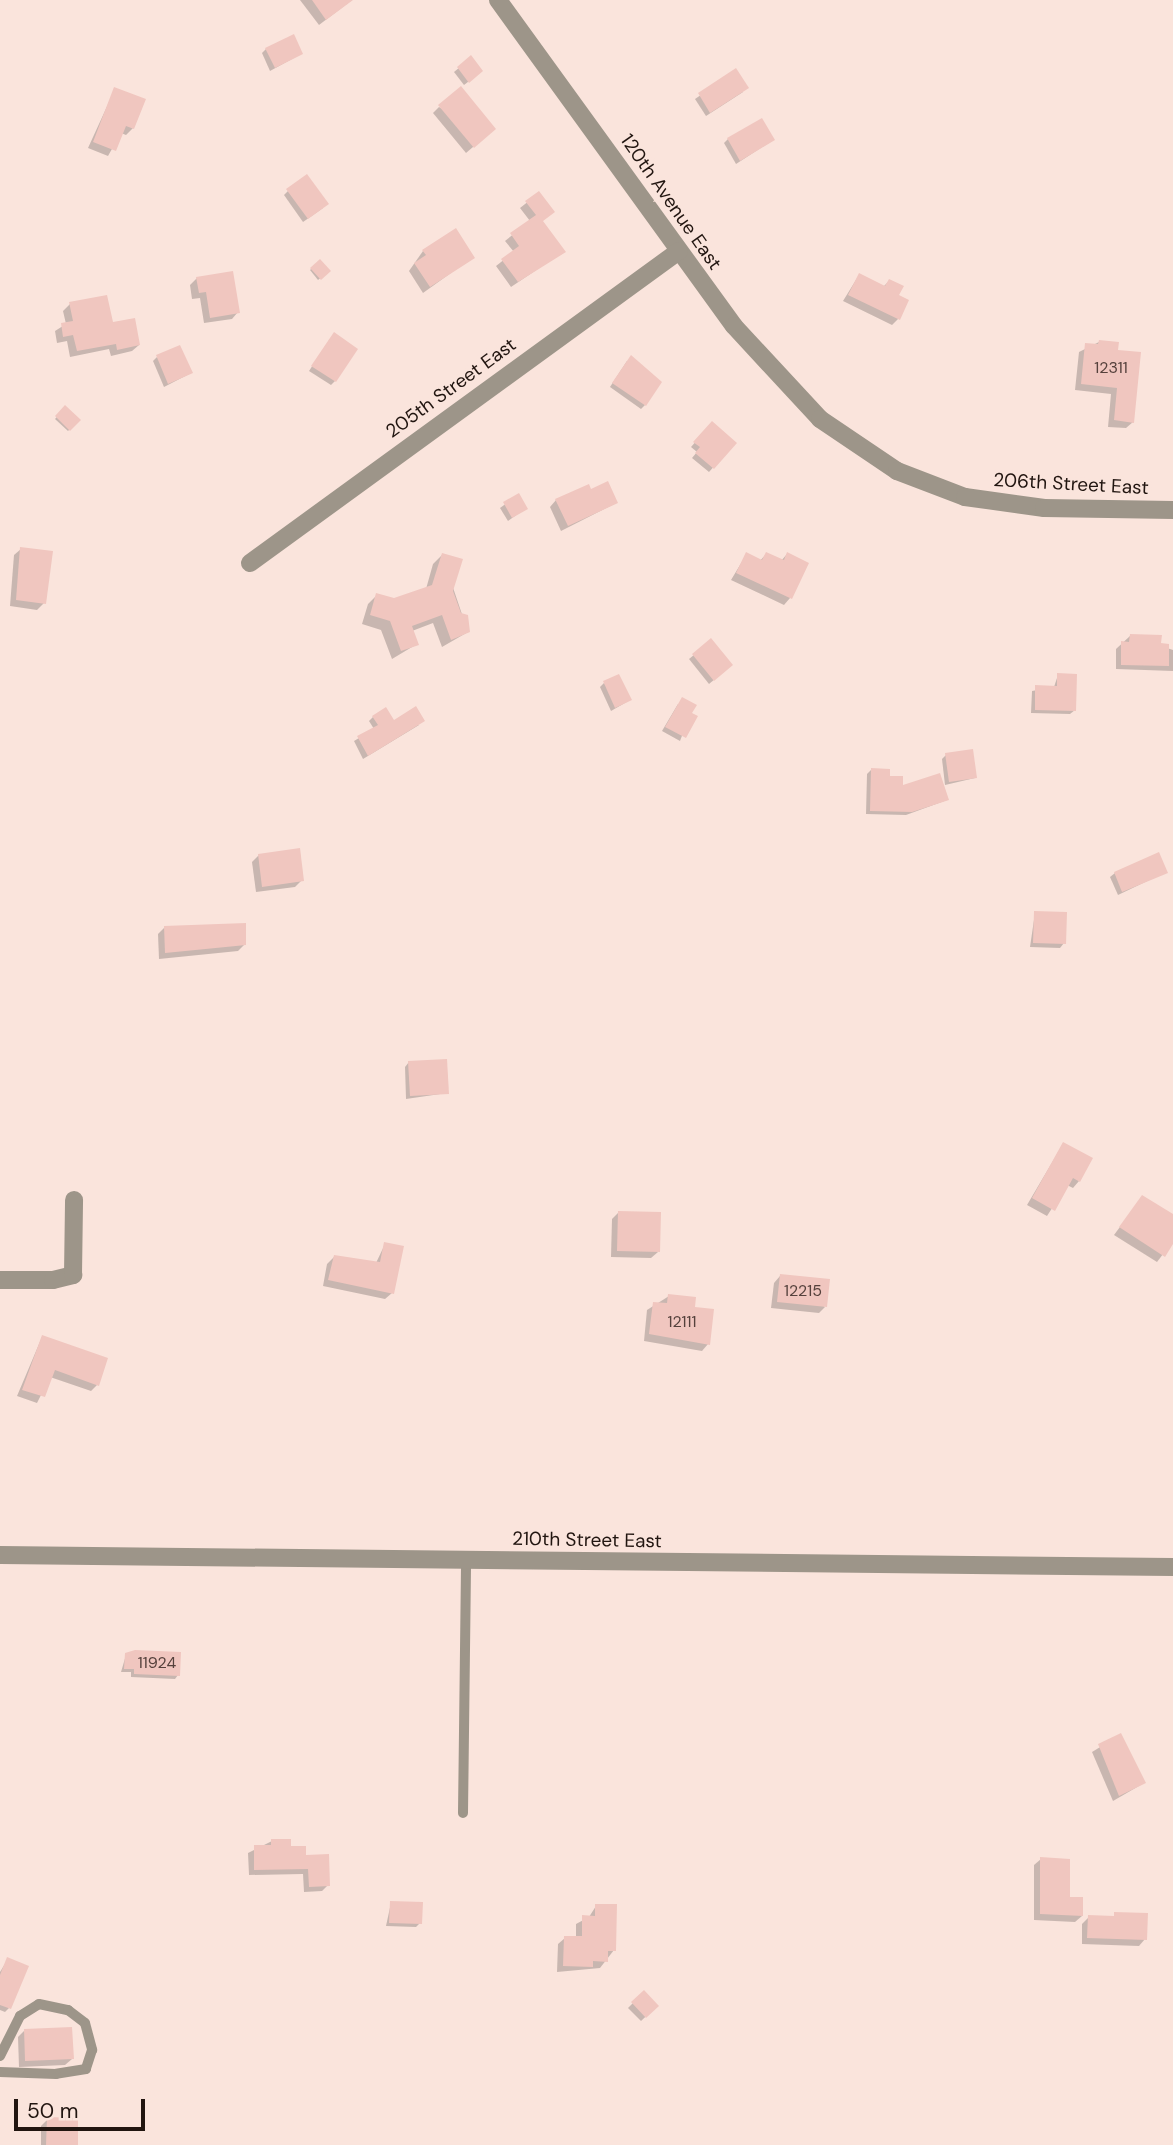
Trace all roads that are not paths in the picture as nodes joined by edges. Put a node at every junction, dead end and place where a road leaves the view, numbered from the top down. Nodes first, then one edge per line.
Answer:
1 (498, 0) edge
2 (679, 251) junction
3 (820, 419) joint
4 (1173, 510) edge
5 (250, 563) dead end
6 (74, 1200) dead end
7 (0, 1280) edge
8 (0, 1555) edge
9 (466, 1560) junction
10 (1173, 1567) edge
11 (463, 1813) dead end
12 (0, 2056) edge
13 (0, 2072) edge

1 - 2 street, 120th Avenue East
2 - 3 street, 120th Avenue East
2 - 5 street, 205th Street East
3 - 4 street, 206th Street East
6 - 7 street
8 - 9 street, 210th Street East
9 - 10 street, 210th Street East
9 - 11 lane
12 - 13 lane

